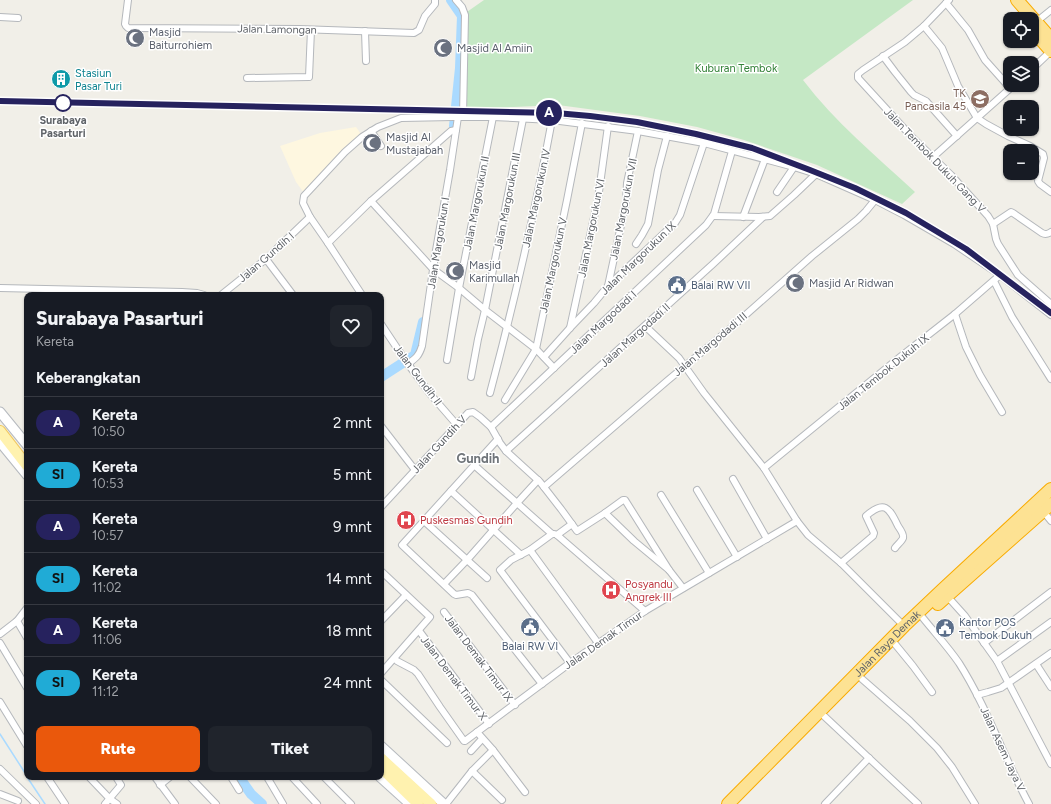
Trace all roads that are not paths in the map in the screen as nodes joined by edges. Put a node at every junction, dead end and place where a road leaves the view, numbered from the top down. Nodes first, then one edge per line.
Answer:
1 (128, 0) edge
2 (435, 0) edge
3 (456, 0) edge
4 (1008, 0) edge
5 (1017, 0) edge
6 (948, 1) edge
7 (1051, 10) edge
8 (1018, 12) edge
9 (1025, 12) edge
10 (0, 17) edge
11 (18, 18) dead end
12 (1039, 21) edge
13 (924, 26) junction
14 (1039, 29) edge
15 (311, 30) junction
16 (364, 31) junction
17 (1039, 33) edge
18 (1051, 39) edge
19 (1051, 51) edge
20 (883, 56) junction
21 (366, 61) dead end
22 (1039, 62) edge
23 (247, 78) dead end
24 (1003, 78) edge
25 (1006, 92) edge
26 (458, 117) junction
27 (493, 117) junction
28 (977, 118) junction
29 (523, 119) junction
30 (552, 120) junction
31 (582, 123) junction
32 (608, 126) junction
33 (454, 130) junction
34 (371, 131) junction
35 (638, 131) junction
36 (667, 136) junction
37 (957, 136) junction
38 (704, 143) junction
39 (1021, 144) edge
40 (381, 146) dead end
41 (732, 151) junction
42 (1039, 152) edge
43 (933, 157) junction
44 (765, 159) junction
45 (794, 167) junction
46 (816, 174) junction
47 (1039, 177) edge
48 (1038, 180) edge
49 (777, 192) dead end
50 (1051, 192) edge
51 (875, 200) junction
52 (371, 201) junction
53 (713, 216) junction
54 (743, 217) junction
55 (763, 217) junction
56 (310, 218) junction
57 (993, 224) junction
58 (1051, 232) edge
59 (328, 243) junction
60 (636, 244) dead end
61 (266, 259) junction
62 (432, 268) junction
63 (1000, 276) junction
64 (994, 281) junction
65 (608, 286) junction
66 (0, 288) edge
67 (459, 288) junction
68 (182, 292) edge
69 (225, 292) edge
70 (291, 292) edge
71 (360, 292) edge
72 (1051, 304) edge
73 (485, 310) junction
74 (955, 314) junction
75 (1051, 315) edge
76 (645, 326) junction
77 (508, 327) junction
78 (384, 328) edge
79 (570, 328) junction
80 (536, 349) junction
81 (544, 358) junction
82 (447, 360) dead end
83 (407, 362) junction
84 (685, 366) junction
85 (554, 368) junction
86 (471, 377) dead end
87 (1051, 379) edge
88 (490, 393) dead end
89 (505, 400) dead end
90 (0, 412) edge
91 (1002, 412) dead end
92 (0, 422) edge
93 (457, 425) junction
94 (491, 427) junction
95 (384, 430) edge
96 (8, 432) edge
97 (498, 439) junction
98 (0, 442) edge
99 (24, 443) edge
100 (506, 451) junction
101 (24, 452) edge
102 (24, 461) edge
103 (474, 465) junction
104 (764, 468) junction
105 (415, 470) junction
106 (24, 471) edge
107 (733, 479) dead end
108 (538, 480) junction
109 (544, 487) junction
110 (1051, 489) edge
111 (697, 490) dead end
112 (451, 491) junction
113 (661, 495) dead end
114 (516, 503) junction
115 (384, 504) edge
116 (1047, 507) edge
117 (605, 513) junction
118 (424, 521) junction
119 (797, 521) junction
120 (1051, 521) edge
121 (572, 524) junction
122 (493, 530) junction
123 (555, 535) junction
124 (1007, 536) junction
125 (767, 539) junction
126 (895, 548) dead end
127 (530, 550) junction
128 (521, 555) junction
129 (737, 557) junction
130 (467, 560) junction
131 (841, 563) junction
132 (669, 570) junction
133 (709, 573) junction
134 (384, 574) edge
135 (488, 578) dead end
136 (444, 584) junction
137 (683, 588) junction
138 (1051, 592) edge
139 (406, 595) junction
140 (947, 596) junction
141 (645, 611) junction
142 (24, 612) edge
143 (444, 612) dead end
144 (384, 618) edge
145 (923, 618) junction
146 (17, 621) junction
147 (1051, 622) edge
148 (0, 624) edge
149 (904, 626) junction
150 (2, 632) edge
151 (420, 632) dead end
152 (24, 633) edge
153 (984, 642) junction
154 (0, 643) edge
155 (598, 643) junction
156 (895, 644) junction
157 (1051, 653) edge
158 (397, 661) dead end
159 (997, 661) junction
160 (570, 663) junction
161 (1036, 664) junction
162 (384, 670) edge
163 (862, 679) junction
164 (24, 683) edge
165 (384, 683) edge
166 (542, 684) junction
167 (1008, 684) junction
168 (1051, 687) edge
169 (932, 692) dead end
170 (977, 694) junction
171 (0, 702) edge
172 (514, 705) junction
173 (824, 716) junction
174 (489, 724) junction
175 (477, 732) junction
176 (482, 739) junction
177 (24, 741) edge
178 (447, 743) dead end
179 (384, 749) edge
180 (493, 750) junction
181 (471, 751) dead end
182 (868, 758) junction
183 (384, 761) edge
184 (1051, 764) edge
185 (0, 769) edge
186 (384, 771) edge
187 (472, 771) junction
188 (49, 780) edge
189 (92, 780) edge
190 (118, 780) edge
191 (157, 780) edge
192 (166, 780) edge
193 (193, 780) edge
194 (233, 780) edge
195 (269, 780) edge
196 (295, 780) edge
197 (327, 780) edge
198 (383, 780) edge
199 (160, 785) junction
200 (750, 786) junction
201 (239, 790) dead end
202 (525, 792) dead end
203 (0, 794) edge
204 (110, 798) junction
205 (502, 800) dead end
206 (18, 801) dead end
207 (36, 804) edge
208 (65, 804) edge
209 (105, 804) edge
210 (117, 804) edge
211 (175, 804) edge
212 (216, 804) edge
213 (283, 804) edge
214 (317, 804) edge
215 (351, 804) edge
216 (410, 804) edge
217 (418, 804) edge
218 (431, 804) edge
219 (445, 804) edge
220 (728, 804) edge
221 (738, 804) edge
222 (825, 804) edge
223 (918, 804) edge
224 (975, 804) edge
225 (1029, 804) edge

1 - 15 street, Jalan Lamongan
2 - 16 street, Jalan Lamongan
3 - 26 street, Jalan Margorukun I
4 - 8 highway
5 - 9 highway
6 - 13 street
6 - 24 street
7 - 12 street
10 - 11 street
13 - 20 street
13 - 28 street
14 - 18 highway
15 - 16 street, Jalan Lamongan
15 - 23 street
16 - 21 street
17 - 19 highway
19 - 22 street
20 - 37 street
20 - 43 street, Jalan Tembok Dukuh Gang V
25 - 28 street
26 - 27 street
26 - 33 street, Jalan Margorukun I
26 - 34 street
27 - 29 street
27 - 67 street, Jalan Margorukun II
28 - 37 street
28 - 39 street
29 - 30 street
29 - 73 street, Jalan Margorukun III
30 - 31 street
30 - 77 street, Jalan Margorukun IV
31 - 32 street
31 - 80 street, Jalan Margorukun V
32 - 35 street
32 - 79 street, Jalan Margorukun VI
33 - 52 street
33 - 62 street, Jalan Margorukun I
34 - 40 street
34 - 56 street
35 - 36 street
35 - 65 street, Jalan Margorukun VII
36 - 38 street
36 - 60 street
37 - 43 street
38 - 41 street
38 - 65 street, Jalan Margorukun IX
41 - 44 street
41 - 53 street
42 - 47 street
43 - 57 street, Jalan Tembok Dukuh Gang V
44 - 45 street
44 - 54 street
45 - 46 street
45 - 49 street
46 - 51 street
46 - 55 street, Jalan Margodadi II
48 - 50 street
51 - 63 street
51 - 84 street, Jalan Margodadi III
52 - 59 street
52 - 62 street
53 - 54 street
53 - 85 street, Jalan Margodadi I
54 - 55 street
55 - 76 street, Jalan Margodadi II
56 - 59 street
56 - 61 street, Jalan Gundih I
57 - 58 street
57 - 72 street, Jalan Tembok Dukuh Gang V
59 - 71 street
61 - 69 street, Jalan Gundih I
61 - 70 street
62 - 67 street
62 - 83 street, Jalan Margorukun I
63 - 64 street, Jalan Tembok Dukuh IX
63 - 75 street
64 - 74 street, Jalan Tembok Dukuh IX
64 - 87 street
65 - 79 street, Jalan Margorukun IX
66 - 68 street
67 - 73 street
67 - 82 street, Jalan Margorukun II
73 - 77 street
73 - 86 street, Jalan Margorukun III
74 - 91 street
74 - 104 street, Jalan Tembok Dukuh IX
76 - 84 street
76 - 100 street, Jalan Margodadi II
77 - 80 street
77 - 88 street, Jalan Margorukun IV
78 - 83 street, Jalan Gundih II
79 - 81 street, Jalan Margorukun IX
80 - 81 street
80 - 89 street, Jalan Margorukun V
81 - 85 street
83 - 93 street, Jalan Gundih II
84 - 104 street
84 - 109 street, Jalan Margodadi III
85 - 94 street, Jalan Margodadi I
90 - 96 main road
92 - 96 main road
93 - 94 street, Jalan Gundih V
93 - 105 street, Jalan Gundih V
94 - 97 street, Jalan Gundih V
95 - 105 street
96 - 99 main road
96 - 101 main road
96 - 102 main road
97 - 100 street, Jalan Gundih V
97 - 103 street
98 - 106 main road
100 - 108 street, Jalan Gundih V
103 - 112 street
103 - 114 street
104 - 119 street
105 - 115 street, Jalan Gundih V
107 - 125 street
108 - 109 street, Jalan Gundih V
108 - 114 street
109 - 121 street, Jalan Gundih V
110 - 124 highway, Jalan Raya Demak
111 - 129 street
112 - 118 street
112 - 122 street
113 - 133 street
114 - 122 street
114 - 123 street
116 - 120 street
116 - 124 highway, Jalan Raya Demak
117 - 121 street, Jalan Gundih V
117 - 132 street
117 - 132 street
118 - 130 street
118 - 136 street
119 - 125 street, Jalan Demak Timur
119 - 131 street
121 - 123 street
122 - 128 street
122 - 130 street
123 - 127 street
123 - 141 street
124 - 140 highway, Jalan Raya Demak
124 - 149 highway, Jalan Raya Demak
125 - 129 street, Jalan Demak Timur
126 - 131 street
127 - 128 street
127 - 155 street
128 - 160 street
129 - 133 street, Jalan Demak Timur
130 - 135 street
130 - 136 street
131 - 149 street
132 - 137 street
133 - 137 street, Jalan Demak Timur
134 - 139 street
136 - 166 street
137 - 141 street, Jalan Demak Timur
138 - 153 street
139 - 144 street
139 - 162 street
140 - 145 highway, Jalan Raya Demak
140 - 153 street
141 - 155 street, Jalan Demak Timur
142 - 146 street
143 - 172 street, Jalan Demak Timur IX
145 - 156 highway, Jalan Raya Demak
145 - 170 street, Jalan Asem Jaya V
146 - 150 street
146 - 152 street
147 - 159 street
148 - 150 street
149 - 200 highway, Jalan Raya Demak
151 - 174 street, Jalan Demak Timur X
153 - 159 street
154 - 164 street
155 - 160 street, Jalan Demak Timur
156 - 163 highway, Jalan Raya Demak
156 - 169 street
157 - 161 street
158 - 175 street, Jalan Demak Timur
159 - 167 street
160 - 166 street, Jalan Demak Timur
161 - 167 street
161 - 168 street
163 - 173 highway, Jalan Raya Demak
163 - 224 street
165 - 178 street
166 - 172 street, Jalan Demak Timur
167 - 170 street
167 - 184 street
170 - 225 street, Jalan Asem Jaya V
171 - 177 street
172 - 174 street, Jalan Demak Timur
173 - 182 street
173 - 200 highway, Jalan Raya Demak
174 - 175 street, Jalan Demak Timur
175 - 176 street
176 - 180 street
176 - 181 street
179 - 219 main road
180 - 187 street
180 - 202 street
182 - 222 street
182 - 223 street
183 - 218 main road
185 - 207 street
186 - 217 main road
187 - 205 street
187 - 219 street
188 - 208 street
189 - 204 street
190 - 204 street
191 - 199 street
192 - 199 street
193 - 212 street
194 - 201 street
195 - 213 street
196 - 214 street
197 - 215 street
198 - 216 main road
199 - 211 street
200 - 220 highway, Jalan Raya Demak
200 - 221 highway, Jalan Raya Demak
203 - 206 street
204 - 209 street
204 - 210 street

